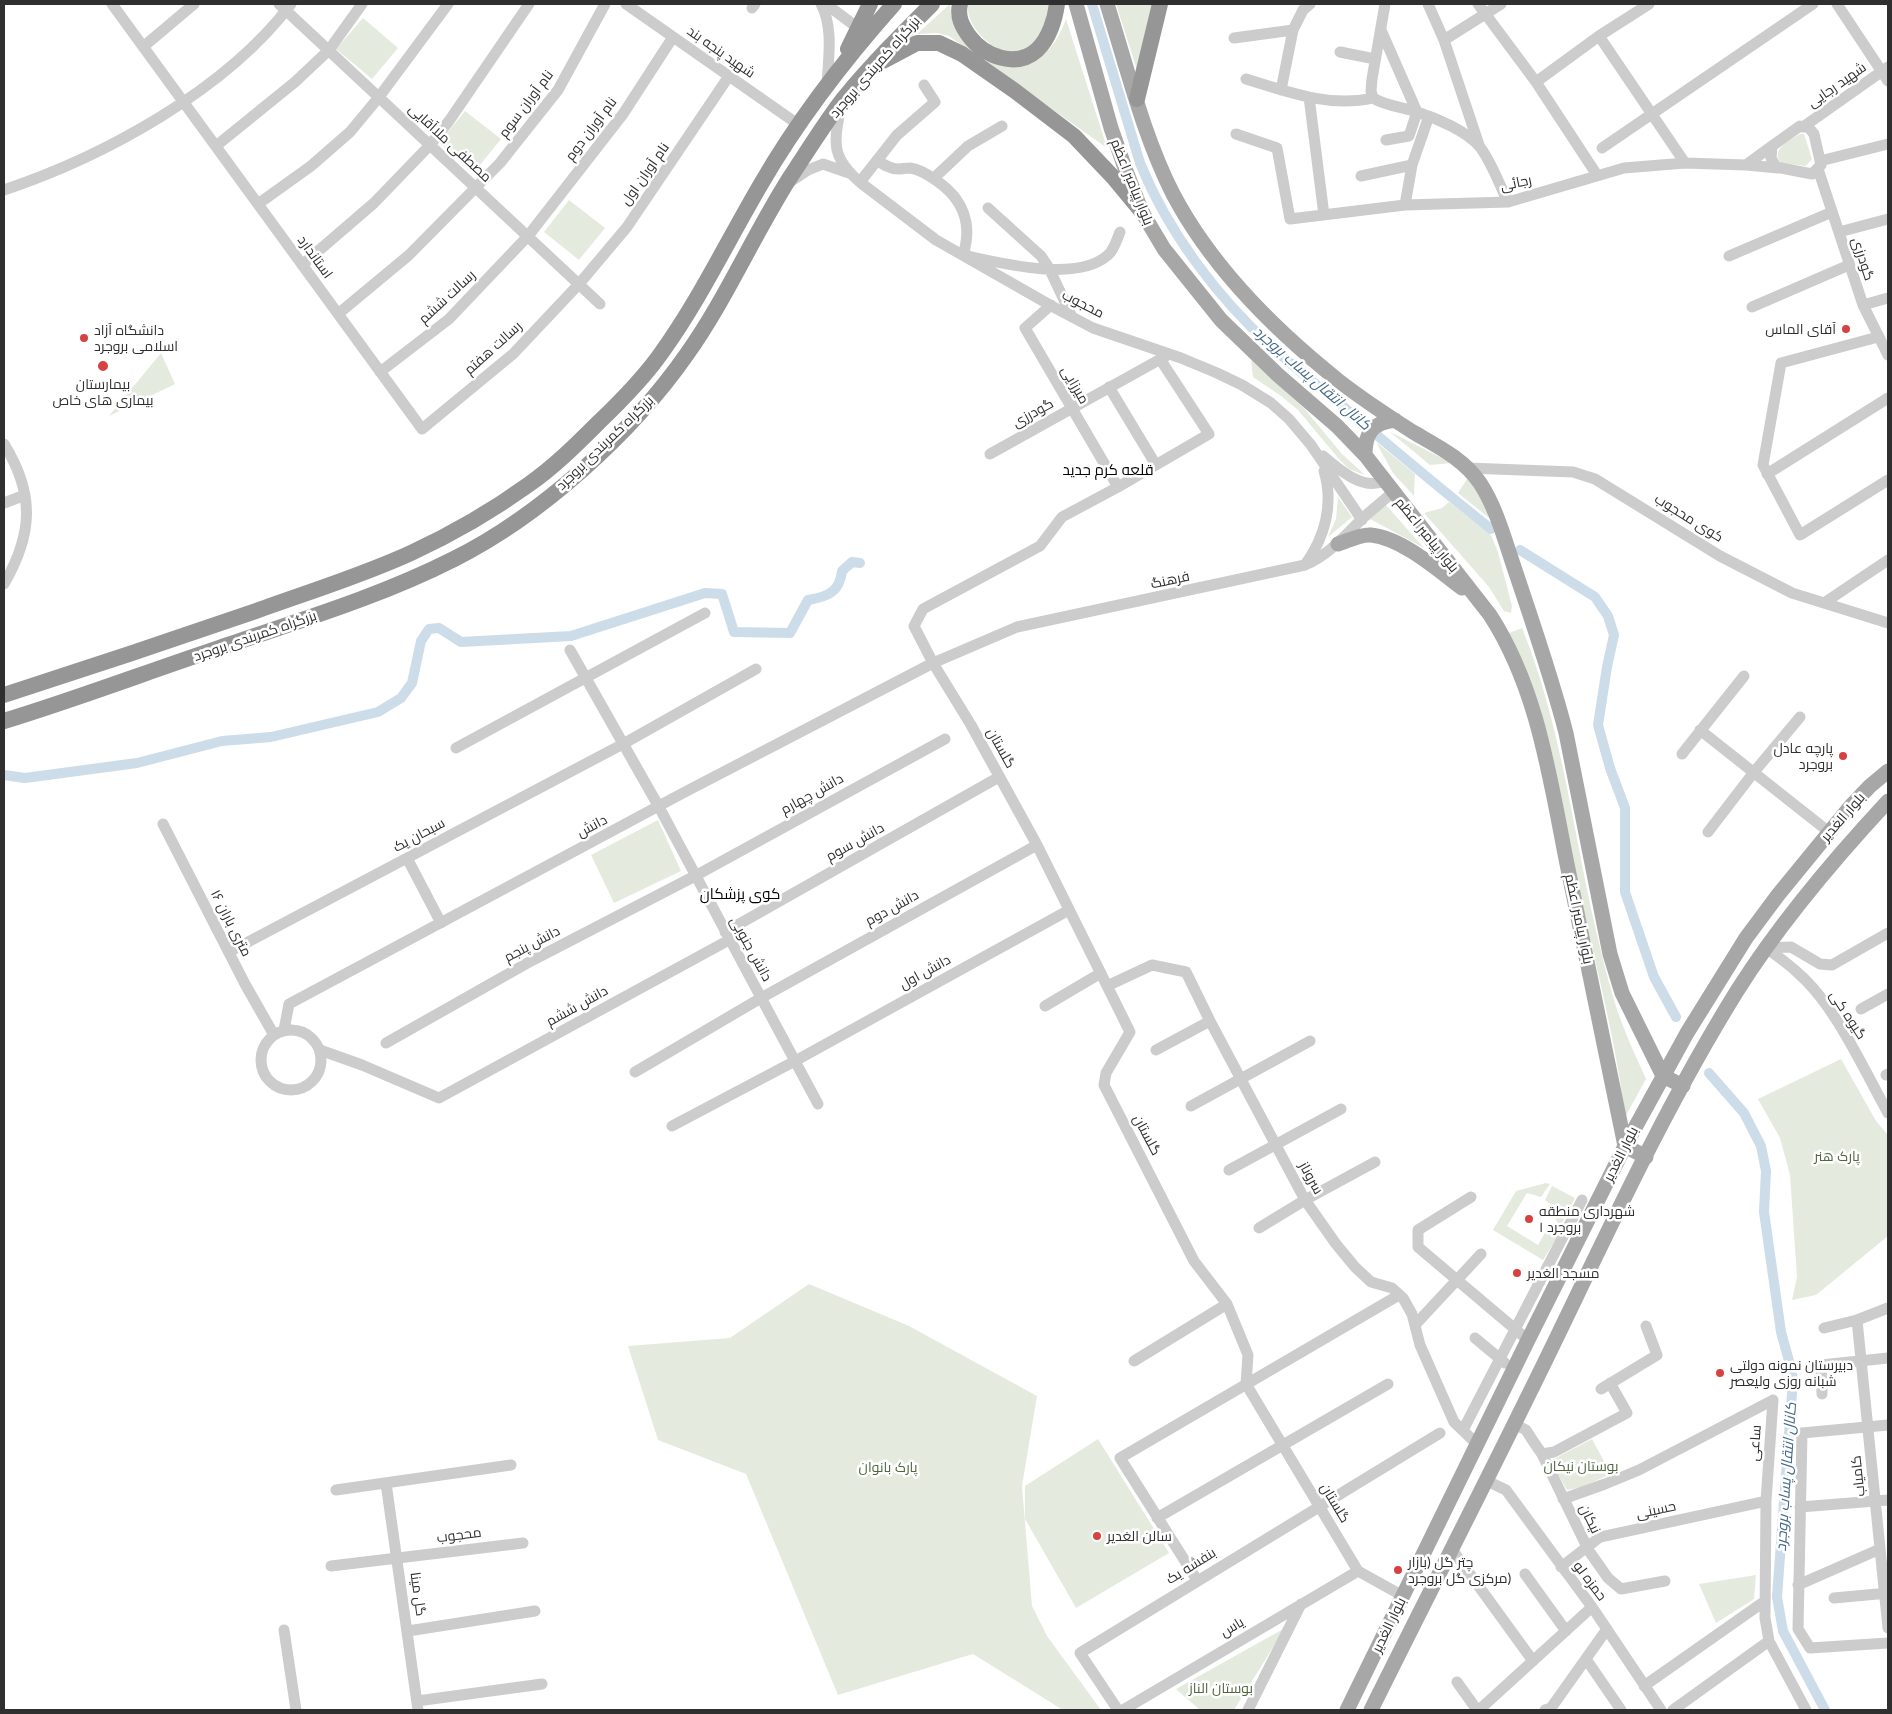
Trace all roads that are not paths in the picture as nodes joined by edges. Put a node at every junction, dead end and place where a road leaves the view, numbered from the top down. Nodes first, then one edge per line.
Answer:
1 (112, 4) edge
2 (194, 4) edge
3 (362, 4) edge
4 (448, 4) edge
5 (529, 4) edge
6 (605, 4) edge
7 (626, 4) edge
8 (821, 4) edge
9 (826, 4) edge
10 (870, 4) edge
11 (894, 4) edge
12 (932, 4) edge
13 (960, 4) edge
14 (1057, 4) edge
15 (1076, 4) edge
16 (1107, 4) edge
17 (1160, 4) edge
18 (1310, 4) edge
19 (1384, 4) edge
20 (1428, 4) edge
21 (1478, 4) edge
22 (1501, 4) edge
23 (1649, 4) edge
24 (1812, 4) edge
25 (1837, 4) edge
26 (286, 6) edge
27 (1486, 14) junction
28 (858, 28) junction
29 (1293, 30) junction
30 (1381, 30) junction
31 (673, 36) junction
32 (1599, 36) junction
33 (1234, 38) dead end
34 (1444, 40) junction
35 (143, 47) junction
36 (328, 50) junction
37 (1340, 52) dead end
38 (1375, 59) junction
39 (1886, 73) edge
40 (729, 76) junction
41 (1246, 79) dead end
42 (858, 82) junction
43 (1536, 82) junction
44 (924, 85) dead end
45 (826, 88) junction
46 (1281, 90) junction
47 (379, 97) junction
48 (1309, 97) junction
49 (1137, 99) junction
50 (1376, 100) junction
51 (183, 102) junction
52 (842, 102) junction
53 (1418, 112) junction
54 (1652, 115) junction
55 (1429, 116) junction
56 (799, 125) junction
57 (1002, 126) dead end
58 (1803, 127) junction
59 (1236, 134) dead end
60 (1386, 140) dead end
61 (1888, 144) edge
62 (430, 145) junction
63 (216, 146) junction
64 (1479, 146) junction
65 (1772, 146) junction
66 (1602, 148) dead end
67 (877, 160) junction
68 (1685, 163) junction
69 (1746, 164) junction
70 (1412, 165) junction
71 (1819, 165) junction
72 (1778, 168) junction
73 (849, 172) junction
74 (1597, 175) junction
75 (1361, 176) dead end
76 (934, 178) junction
77 (860, 182) junction
78 (786, 185) junction
79 (476, 188) junction
80 (4, 190) edge
81 (1508, 202) junction
82 (258, 204) junction
83 (1405, 205) junction
84 (988, 208) dead end
85 (1142, 212) junction
86 (1832, 212) junction
87 (1324, 215) junction
88 (1888, 219) edge
89 (1120, 232) dead end
90 (1839, 232) junction
91 (528, 236) junction
92 (963, 255) junction
93 (1729, 256) dead end
94 (302, 265) junction
95 (1849, 265) junction
96 (1049, 268) junction
97 (579, 284) junction
98 (1888, 298) edge
99 (600, 304) dead end
100 (1051, 305) junction
101 (1863, 305) junction
102 (1752, 307) dead end
103 (338, 314) junction
104 (1072, 317) junction
105 (1878, 337) junction
106 (1888, 355) edge
107 (1165, 356) junction
108 (380, 372) junction
109 (1109, 387) junction
110 (1888, 398) edge
111 (1072, 408) junction
112 (1395, 420) junction
113 (422, 430) joint
114 (4, 444) edge
115 (1311, 445) junction
116 (990, 454) dead end
117 (1365, 456) junction
118 (1156, 465) junction
119 (1468, 468) junction
120 (1767, 474) junction
121 (1888, 480) edge
122 (1389, 486) junction
123 (1118, 487) junction
124 (25, 495) junction
125 (4, 503) edge
126 (1362, 520) junction
127 (1338, 544) junction
128 (1888, 560) edge
129 (1305, 565) junction
130 (4, 584) edge
131 (1824, 603) junction
132 (1481, 604) junction
133 (706, 613) dead end
134 (1888, 623) edge
135 (570, 650) dead end
136 (933, 663) junction
137 (756, 669) dead end
138 (1744, 676) dead end
139 (586, 678) junction
140 (4, 695) edge
141 (1800, 717) dead end
142 (4, 721) edge
143 (1700, 730) junction
144 (944, 739) dead end
145 (623, 744) junction
146 (456, 748) dead end
147 (1682, 754) dead end
148 (1888, 771) edge
149 (1754, 772) junction
150 (999, 778) junction
151 (1888, 801) edge
152 (659, 807) junction
153 (163, 824) dead end
154 (1708, 832) dead end
155 (1829, 832) junction
156 (1037, 845) junction
157 (407, 858) junction
158 (695, 876) junction
159 (1069, 910) junction
160 (441, 923) junction
161 (1888, 933) edge
162 (727, 936) junction
163 (1766, 948) junction
164 (229, 952) junction
165 (1101, 973) junction
166 (1107, 986) junction
167 (1888, 994) edge
168 (761, 998) junction
169 (1045, 1006) dead end
170 (1861, 1009) dead end
171 (1210, 1022) junction
172 (279, 1032) junction
173 (1310, 1041) dead end
174 (386, 1042) dead end
175 (320, 1050) junction
176 (1156, 1050) dead end
177 (795, 1061) junction
178 (635, 1072) dead end
179 (1663, 1076) junction
180 (1240, 1079) junction
181 (1682, 1086) junction
182 (818, 1104) dead end
183 (1191, 1106) dead end
184 (1341, 1109) dead end
185 (1888, 1112) edge
186 (672, 1126) dead end
187 (1275, 1144) junction
188 (1625, 1146) junction
189 (1646, 1157) junction
190 (1376, 1162) dead end
191 (1229, 1170) dead end
192 (1471, 1197) dead end
193 (1305, 1200) junction
194 (1582, 1200) dead end
195 (1259, 1228) dead end
196 (1480, 1254) dead end
197 (1456, 1280) junction
198 (1399, 1295) junction
199 (1227, 1304) junction
200 (1888, 1308) edge
201 (1857, 1320) junction
202 (1415, 1325) junction
203 (1646, 1326) dead end
204 (1824, 1328) dead end
205 (1515, 1329) junction
206 (1475, 1338) dead end
207 (1528, 1340) junction
208 (1888, 1358) edge
209 (1500, 1359) junction
210 (1134, 1361) dead end
211 (1861, 1361) junction
212 (1513, 1369) junction
213 (1246, 1384) junction
214 (1388, 1384) dead end
215 (1822, 1394) dead end
216 (1513, 1423) junction
217 (1888, 1425) edge
218 (1868, 1426) junction
219 (1463, 1430) junction
220 (1440, 1433) dead end
221 (1477, 1444) junction
222 (1282, 1446) junction
223 (1542, 1454) junction
224 (511, 1465) dead end
225 (1485, 1480) junction
226 (386, 1483) junction
227 (1458, 1484) junction
228 (336, 1490) dead end
229 (1478, 1495) junction
230 (1563, 1499) junction
231 (1888, 1500) edge
232 (1766, 1501) junction
233 (1875, 1501) junction
234 (1319, 1506) junction
235 (1800, 1506) junction
236 (1448, 1507) junction
237 (1467, 1516) junction
238 (1157, 1518) junction
239 (1883, 1530) edge
240 (523, 1543) dead end
241 (1587, 1547) junction
242 (1451, 1548) junction
243 (1880, 1548) junction
244 (398, 1558) junction
245 (331, 1566) dead end
246 (1561, 1567) junction
247 (1358, 1571) junction
248 (1525, 1574) dead end
249 (1197, 1580) junction
250 (1665, 1581) dead end
251 (1798, 1585) junction
252 (1886, 1594) edge
253 (1403, 1596) junction
254 (1834, 1598) dead end
255 (1765, 1601) junction
256 (1301, 1604) junction
257 (1592, 1607) junction
258 (536, 1611) dead end
259 (1888, 1628) edge
260 (1607, 1629) junction
261 (284, 1630) dead end
262 (408, 1631) junction
263 (1566, 1631) junction
264 (1769, 1641) junction
265 (1888, 1643) edge
266 (1586, 1659) junction
267 (1533, 1661) junction
268 (1457, 1682) dead end
269 (542, 1684) dead end
270 (1644, 1686) junction
271 (418, 1706) edge
272 (1802, 1708) edge
273 (296, 1710) edge
274 (1118, 1710) edge
275 (1123, 1710) edge
276 (1248, 1710) edge
277 (1347, 1710) edge
278 (1372, 1710) edge
279 (1478, 1710) edge
280 (1545, 1710) edge
281 (1621, 1710) edge
282 (1661, 1710) edge
283 (1673, 1710) edge

1 - 35 street, استاندارد
2 - 35 street
3 - 36 street
4 - 47 street
5 - 62 street
6 - 79 street, نام آوران سوم
7 - 31 street, شهید پنجه بند
8 - 45 street
9 - 28 street
10 - 28 highway
11 - 45 highway, بزرگراه کمربندی بروجرد
12 - 42 highway, بزرگراه کمربندی بروجرد
13 - 14 highway
15 - 85 main road, بلوار پیامبر اعظم
16 - 49 main road, بلوار پیامبر اعظم
17 - 49 highway
18 - 29 street
19 - 30 street
20 - 34 street
21 - 27 street
22 - 27 street
23 - 32 street
24 - 54 street
25 - 39 street
26 - 36 street, مصطفی ملاآقایی
26 - 51 street
27 - 34 street
27 - 43 street
28 - 45 highway
29 - 33 street
29 - 46 street
30 - 38 street
30 - 53 street
31 - 40 street, شهید پنجه بند
31 - 91 street, نام آوران دوم
32 - 43 street
32 - 54 street
34 - 64 street
35 - 51 street, استاندارد
36 - 47 street, مصطفی ملاآقایی
36 - 63 street
37 - 38 street
38 - 50 street
39 - 58 street, شهید رجایی
40 - 56 street, شهید پنجه بند
40 - 97 street, نام آوران اول
41 - 46 street
42 - 52 highway, بزرگراه کمربندی بروجرد
42 - 85 highway
43 - 74 street
44 - 67 street
45 - 56 highway, بزرگراه کمربندی بروجرد
46 - 48 street
47 - 62 street, مصطفی ملاآقایی
47 - 82 street
48 - 50 street
48 - 87 street
49 - 112 main road, بلوار پیامبر اعظم
50 - 53 street
51 - 63 street, استاندارد
51 - 80 street
52 - 73 street
52 - 78 highway, بزرگراه کمربندی بروجرد
53 - 55 street
53 - 60 street
54 - 66 street
54 - 68 street
55 - 64 street
55 - 70 street
56 - 140 highway, بزرگراه کمربندی بروجرد
57 - 76 street
58 - 65 street
58 - 71 street
59 - 87 street, رجائی
61 - 71 street
62 - 79 street, مصطفی ملاآقایی
62 - 94 street
63 - 82 street, استاندارد
64 - 81 street
65 - 69 street
65 - 72 street
67 - 76 street
67 - 77 street
68 - 69 street, رجائی
68 - 74 street, رجائی
69 - 72 street, رجائی
70 - 75 street
70 - 83 street
71 - 72 street
71 - 86 street, گودرزی
73 - 77 street, محجوب
73 - 78 street
74 - 81 street, رجائی
76 - 92 street
77 - 92 street, محجوب
78 - 142 highway, بزرگراه کمربندی بروجرد
79 - 91 street, مصطفی ملاآقایی
79 - 103 street, نام آوران سوم
81 - 83 street, رجائی
82 - 94 street, استاندارد
83 - 87 street, رجائی
84 - 96 street
85 - 117 main road, بلوار پیامبر اعظم
86 - 90 street, گودرزی
86 - 93 street
88 - 90 street
89 - 96 street
90 - 95 street, گودرزی
91 - 97 street, مصطفی ملاآقایی
91 - 108 street, رسالت ششم
92 - 96 street
92 - 100 street, محجوب
94 - 103 street, استاندارد
95 - 101 street, گودرزی
95 - 102 street
96 - 104 street
97 - 99 street, مصطفی ملاآقایی
97 - 113 street, رسالت هفتم
98 - 101 street
100 - 104 street, محجوب
100 - 111 street, میرزایی
101 - 105 street, گودرزی
103 - 108 street, استاندارد
104 - 107 street, محجوب
105 - 106 street, گودرزی
105 - 120 street
107 - 109 street, گودرزی
107 - 115 street, محجوب
107 - 118 street
108 - 113 street, استاندارد
109 - 111 street, گودرزی
109 - 118 street
110 - 120 street
111 - 116 street, گودرزی
111 - 123 street, میرزایی
112 - 117 main road
112 - 119 main road, بلوار پیامبر اعظم
114 - 124 street
115 - 122 street
115 - 126 street
115 - 129 street
117 - 122 main road, بلوار پیامبر اعظم
118 - 123 street
119 - 131 street, کوی محجوب
119 - 179 main road, بلوار پیامبر اعظم
120 - 121 street
122 - 126 street, فرهنگ
122 - 132 main road, بلوار پیامبر اعظم
123 - 136 street, گلستان
124 - 125 street
124 - 130 street
126 - 127 street, فرهنگ
127 - 129 street, فرهنگ
127 - 132 main road
128 - 131 street
129 - 136 street, فرهنگ
131 - 134 street, کوی محجوب
132 - 188 main road, بلوار پیامبر اعظم
133 - 139 street
135 - 139 street, دانش جنوبی
136 - 150 street, گلستان
136 - 152 street, دانش
137 - 145 street, سبحان یک
138 - 143 street
139 - 145 street, دانش جنوبی
139 - 146 street
141 - 149 street
143 - 147 street
143 - 149 street
144 - 158 street, دانش چهارم
145 - 152 street, دانش جنوبی
145 - 157 street, سبحان یک
148 - 155 main road, بلوار الغدیر
149 - 154 street
149 - 155 street
150 - 156 street, گلستان
150 - 162 street, دانش سوم
151 - 163 main road, بلوار الغدیر
152 - 158 street, دانش جنوبی
152 - 160 street, دانش
153 - 164 street, ۱۶ متری باران
155 - 179 main road, بلوار الغدیر
156 - 159 street, گلستان
156 - 168 street, دانش دوم
157 - 160 street
157 - 164 street, سبحان یک
158 - 162 street, دانش جنوبی
158 - 174 street, دانش پنجم
159 - 165 street, گلستان
159 - 177 street, دانش اول
160 - 172 street, دانش
161 - 163 street
162 - 168 street, دانش جنوبی
162 - 175 street, دانش ششم
163 - 181 main road, بلوار الغدیر
163 - 185 street, گیوه کی
164 - 172 street, ۱۶ متری باران
165 - 166 street, گلستان
165 - 169 street
166 - 171 street, سروناز
166 - 199 street, گلستان
167 - 170 street
168 - 177 street, دانش جنوبی
168 - 178 street, دانش دوم
171 - 176 street
171 - 180 street, سروناز
172 - 175 street
172 - 175 street
173 - 180 street
177 - 182 street, دانش جنوبی
177 - 186 street, دانش اول
179 - 181 main road
179 - 188 main road, بلوار الغدیر
180 - 183 street
180 - 187 street, سروناز
181 - 189 main road, بلوار الغدیر
184 - 187 street
187 - 191 street
187 - 193 street, سروناز
188 - 189 main road
188 - 207 main road, بلوار الغدیر
189 - 216 main road, بلوار الغدیر
190 - 193 street
192 - 197 street
193 - 195 street
193 - 198 street, سروناز
194 - 205 street
196 - 197 street
197 - 202 street
197 - 205 street
198 - 202 street, سروناز
198 - 213 street
199 - 210 street
199 - 213 street, گلستان
200 - 201 street
201 - 204 street
201 - 211 street, کامیاب
202 - 219 street, سروناز
203 - 223 street
205 - 207 street
205 - 209 street
206 - 209 street
207 - 212 main road, بلوار الغدیر
208 - 211 street
209 - 212 street
209 - 219 street
211 - 215 street
211 - 218 street, کامیاب
212 - 221 main road, بلوار الغدیر
213 - 222 street, گلستان
213 - 238 street
214 - 222 street
216 - 223 street, نیکان
216 - 225 main road, بلوار الغدیر
217 - 218 street
218 - 233 street, کامیاب
218 - 235 street
219 - 221 street, سروناز
220 - 234 street, بنفشه یک
221 - 227 main road, بلوار الغدیر
222 - 234 street, گلستان
222 - 238 street
223 - 230 street, نیکان
224 - 226 street
225 - 229 main road, بلوار الغدیر
225 - 246 street, حمزه لو
226 - 228 street
226 - 244 street, گل مینا
227 - 229 main road
227 - 236 main road, بلوار الغدیر
229 - 237 main road, بلوار الغدیر
230 - 232 street, ساعی
230 - 241 street, نیکان
231 - 233 street
232 - 241 street, حسینی
232 - 255 street, ساعی
233 - 235 street
233 - 239 street, کامیاب
234 - 247 street, گلستان
234 - 249 street, بنفشه یک
235 - 251 street
236 - 237 main road
236 - 253 main road, بلوار الغدیر
237 - 242 main road, بلوار الغدیر
238 - 249 street
239 - 243 street, کامیاب
240 - 244 street, محجوب
241 - 246 street, حسینی
241 - 250 street, نیکان
242 - 267 street
242 - 278 main road, بلوار الغدیر
243 - 251 street
243 - 252 street, کامیاب
244 - 245 street, محجوب
244 - 262 street, گل مینا
246 - 257 street, حمزه لو
247 - 253 street, گلستان
247 - 256 street, یاس
248 - 263 street
249 - 274 street, بنفشه یک
251 - 265 street
252 - 254 street
252 - 259 street, کامیاب
253 - 277 main road, بلوار الغدیر
255 - 264 street, ساعی
255 - 270 street
256 - 275 street, یاس
256 - 276 street
257 - 260 street, حمزه لو
257 - 263 street
258 - 262 street
260 - 266 street
260 - 270 street, حمزه لو
261 - 273 street
262 - 271 street, گل مینا
263 - 267 street
264 - 272 street, ساعی
264 - 283 street
266 - 280 street
266 - 281 street
267 - 279 street
268 - 279 street
269 - 271 street
270 - 282 street, حمزه لو

